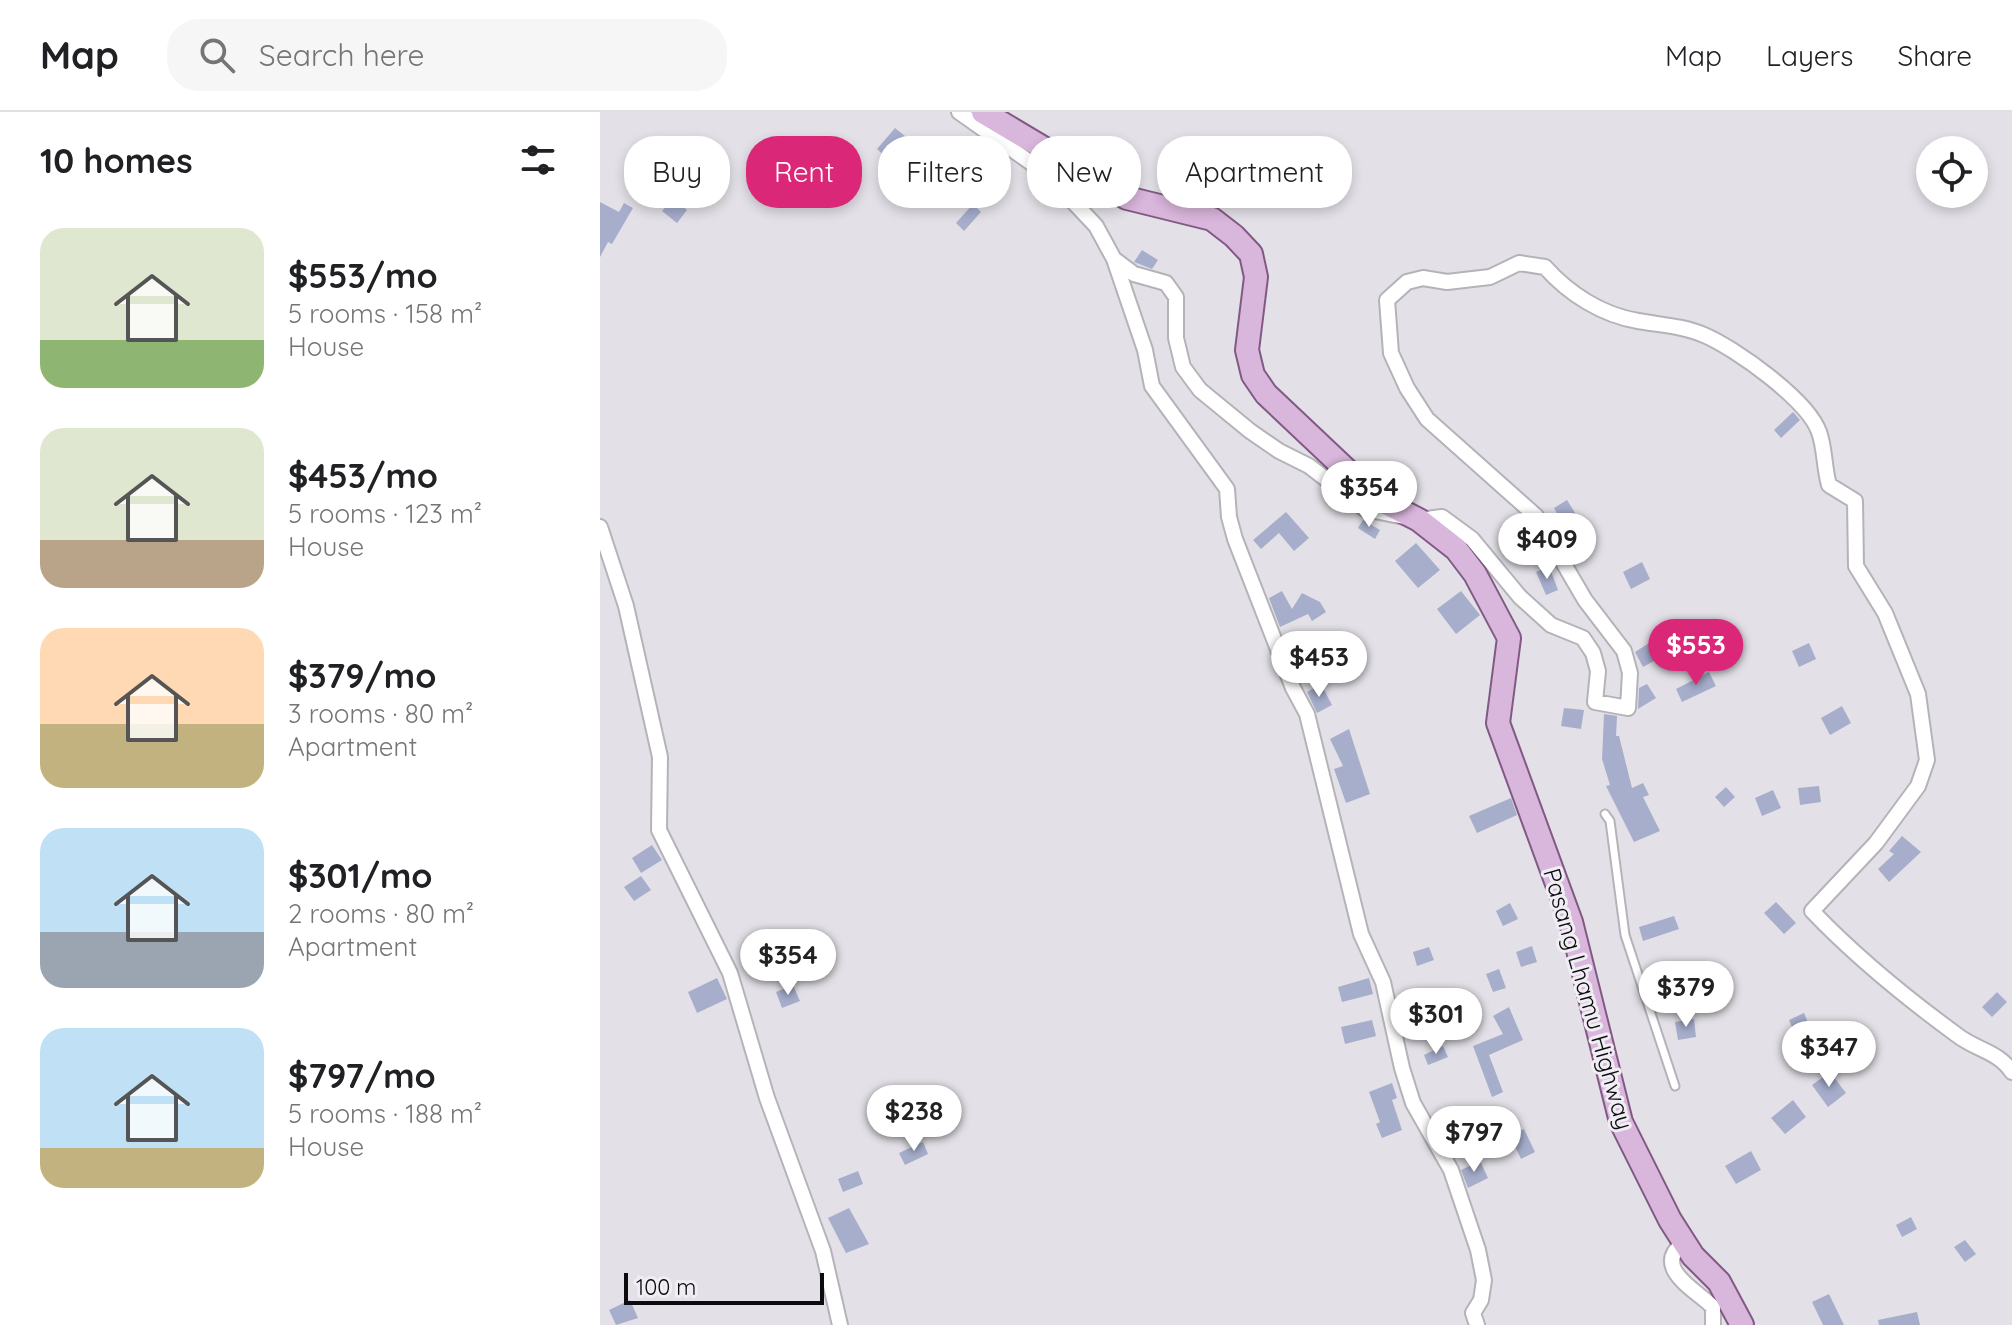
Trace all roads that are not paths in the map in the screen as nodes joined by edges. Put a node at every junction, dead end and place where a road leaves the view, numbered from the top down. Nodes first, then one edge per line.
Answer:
1 (959, 112) edge
2 (983, 112) edge
3 (1114, 259) junction
4 (1419, 520) junction
5 (600, 527) edge
6 (1605, 814) dead end
7 (2012, 1072) edge
8 (1675, 1086) dead end
9 (1684, 1242) junction
10 (840, 1325) edge
11 (1477, 1325) edge
12 (1713, 1325) edge
13 (1742, 1325) edge

1 - 3 street
2 - 4 main road, Pasang Lhamu Highway
3 - 4 street
3 - 11 street
4 - 7 street
4 - 9 main road, Pasang Lhamu Highway
5 - 10 street
6 - 8 lane
9 - 12 street
9 - 13 main road, Pasang Lhamu Highway

